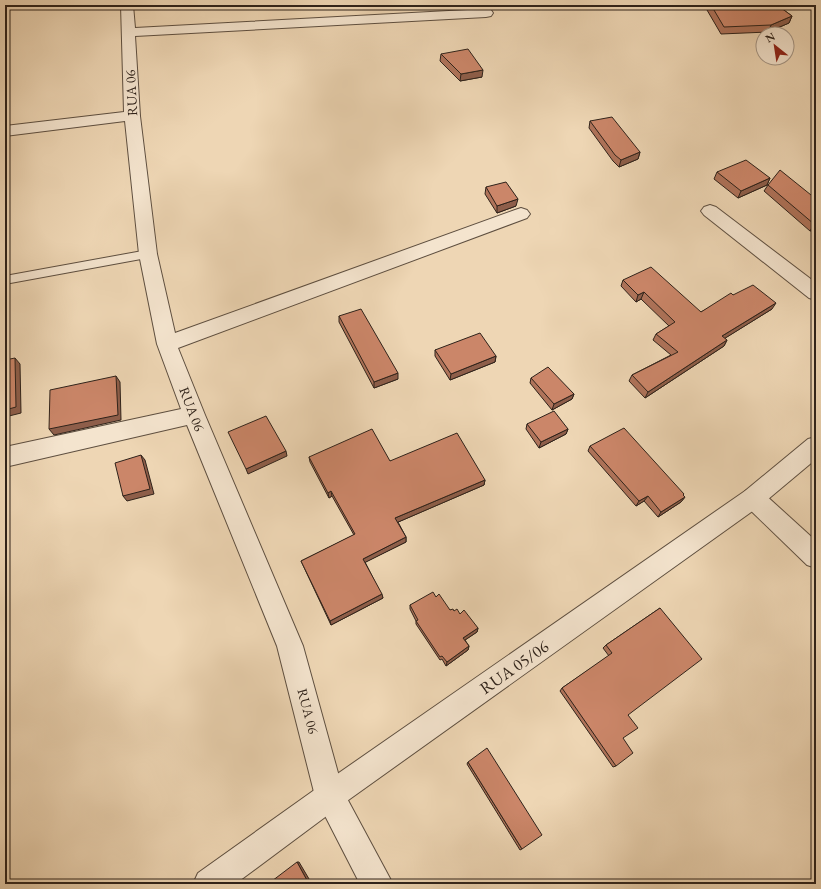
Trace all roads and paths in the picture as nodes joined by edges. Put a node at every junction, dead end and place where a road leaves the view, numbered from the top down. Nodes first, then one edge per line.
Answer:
1 (127, 5) edge
2 (486, 13) dead end
3 (128, 32) junction
4 (132, 116) junction
5 (5, 131) edge
6 (710, 211) dead end
7 (521, 214) dead end
8 (148, 254) junction
9 (5, 280) edge
10 (816, 293) edge
11 (167, 344) junction
12 (194, 415) junction
13 (816, 446) edge
14 (5, 457) edge
15 (753, 498) junction
16 (816, 558) edge
17 (330, 796) junction
18 (209, 884) edge
19 (377, 884) edge

1 - 3 street, RUA 06
2 - 3 street
3 - 4 street, RUA 06
4 - 5 street
4 - 8 street, RUA 06
6 - 10 street
7 - 11 street
8 - 9 lane
8 - 11 street, RUA 06
11 - 12 street, RUA 06
12 - 14 street
12 - 17 street, RUA 06
13 - 15 street, RUA 05/06
15 - 16 street
15 - 17 street, RUA 05/06
17 - 18 street, RUA 05/06
17 - 19 street, RUA 06

